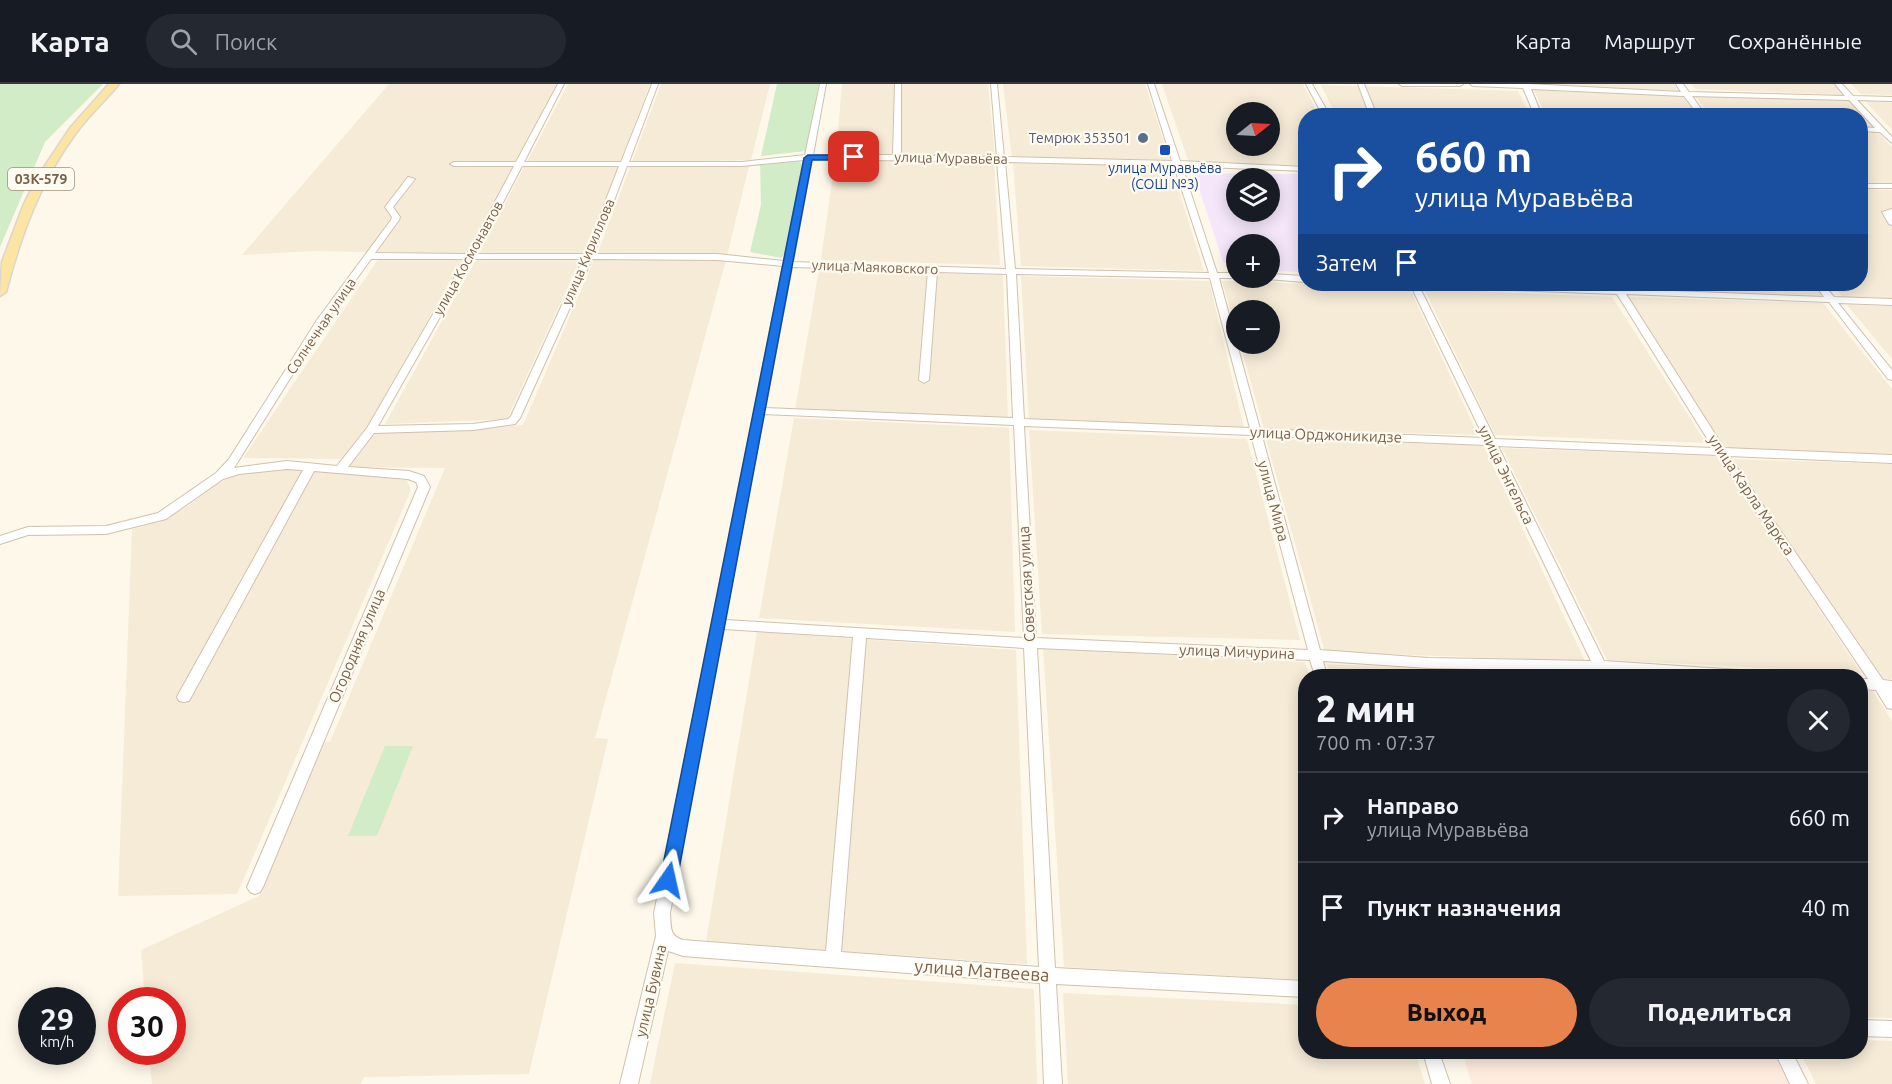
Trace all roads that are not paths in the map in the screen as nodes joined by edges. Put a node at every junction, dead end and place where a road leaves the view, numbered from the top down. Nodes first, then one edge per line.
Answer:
1 (114, 84) edge
2 (561, 84) edge
3 (655, 84) edge
4 (822, 84) edge
5 (898, 84) edge
6 (994, 84) edge
7 (1151, 84) edge
8 (1310, 84) edge
9 (1361, 84) edge
10 (1402, 84) edge
11 (1460, 84) edge
12 (1473, 84) edge
13 (1679, 84) edge
14 (1838, 84) edge
15 (1526, 86) edge
16 (1686, 94) junction
17 (1851, 98) junction
18 (1892, 99) edge
19 (1324, 108) edge
20 (1371, 108) edge
21 (1536, 108) edge
22 (1696, 108) edge
23 (1860, 108) edge
24 (1868, 116) edge
25 (1868, 129) edge
26 (1881, 130) junction
27 (1892, 141) edge
28 (897, 157) junction
29 (808, 158) junction
30 (1000, 159) junction
31 (454, 164) dead end
32 (1179, 164) junction
33 (518, 165) junction
34 (624, 165) junction
35 (1298, 169) edge
36 (411, 179) dead end
37 (1868, 187) edge
38 (1891, 188) edge
39 (1892, 211) edge
40 (1892, 222) edge
41 (369, 256) junction
42 (470, 257) junction
43 (588, 258) junction
44 (788, 264) junction
45 (933, 269) junction
46 (1011, 272) junction
47 (1214, 276) junction
48 (1226, 276) edge
49 (1280, 278) edge
50 (1298, 279) edge
51 (1417, 291) edge
52 (1619, 291) edge
53 (1670, 291) edge
54 (1824, 291) edge
55 (0, 292) edge
56 (1830, 300) junction
57 (1892, 302) edge
58 (1892, 377) edge
59 (924, 380) dead end
60 (760, 411) junction
61 (1018, 424) junction
62 (371, 430) junction
63 (1255, 433) junction
64 (1489, 441) junction
65 (1721, 452) junction
66 (1892, 459) edge
67 (311, 466) junction
68 (340, 470) junction
69 (219, 476) junction
70 (0, 540) edge
71 (718, 624) junction
72 (860, 633) junction
73 (1030, 643) junction
74 (1314, 655) junction
75 (1428, 663) junction
76 (1319, 669) edge
77 (1430, 669) edge
78 (1593, 669) edge
79 (1868, 685) edge
80 (1886, 686) edge
81 (184, 697) dead end
82 (1892, 704) edge
83 (255, 887) dead end
84 (664, 936) junction
85 (833, 960) junction
86 (1048, 976) junction
87 (1298, 989) edge
88 (1868, 1028) edge
89 (1892, 1029) edge
90 (1433, 1059) edge
91 (1786, 1059) edge
92 (629, 1084) edge
93 (1053, 1084) edge
94 (1441, 1084) edge
95 (1799, 1084) edge

1 - 55 main road, 03К-579
2 - 33 street, улица Космонавтов
3 - 34 street, улица Кириллова
4 - 29 street, улица Бувина
5 - 28 street
6 - 30 street, Советская улица
7 - 32 street, улица Мира
8 - 19 street
9 - 20 street
10 - 11 street
12 - 15 street
13 - 16 street
14 - 17 street
15 - 16 street
15 - 21 street
16 - 17 street
16 - 22 street
17 - 18 street
17 - 23 street
24 - 26 street
25 - 26 street
26 - 27 street
28 - 29 street, улица Муравьёва
28 - 30 street, улица Муравьёва
29 - 34 street, улица Муравьёва
29 - 44 street, улица Бувина
30 - 32 street, улица Муравьёва
30 - 46 street, Советская улица
31 - 33 street, улица Муравьёва
32 - 35 street, улица Муравьёва
32 - 47 street, улица Мира
33 - 34 street, улица Муравьёва
33 - 42 street, улица Космонавтов
34 - 43 street, улица Кириллова
36 - 41 street, Солнечная улица
37 - 38 street
39 - 40 street
41 - 42 street, улица Маяковского
41 - 69 street, Солнечная улица
42 - 43 street, улица Маяковского
42 - 62 street, улица Космонавтов
43 - 44 street, улица Маяковского
43 - 62 street, улица Кириллова
44 - 45 street, улица Маяковского
44 - 60 street, улица Бувина
45 - 46 street, улица Маяковского
45 - 59 street
46 - 47 street, улица Маяковского
46 - 61 street, Советская улица
47 - 48 street, улица Маяковского
47 - 63 street, улица Мира
49 - 50 street
51 - 64 street, улица Энгельса
52 - 65 street, улица Карла Маркса
53 - 56 street
54 - 56 street
56 - 57 street
56 - 58 street
60 - 61 street, улица Орджоникидзе
60 - 71 street, улица Бувина
61 - 63 street, улица Орджоникидзе
61 - 73 street, Советская улица
62 - 68 street, улица Космонавтов
63 - 64 street, улица Орджоникидзе
63 - 74 street, улица Мира
64 - 65 street, улица Орджоникидзе
64 - 78 street, улица Энгельса
65 - 66 street, улица Орджоникидзе
65 - 80 street, улица Карла Маркса
67 - 68 street
67 - 69 street
67 - 81 street
68 - 83 street, Огородняя улица
69 - 70 street
71 - 72 street, улица Мичурина
71 - 84 street, улица Бувина
72 - 73 street, улица Мичурина
72 - 85 street
73 - 74 street, улица Мичурина
73 - 86 street, Советская улица
74 - 75 street, улица Мичурина
74 - 76 street, улица Мира
75 - 77 street
75 - 78 street, улица Мичурина
79 - 80 street
80 - 82 street, улица Карла Маркса
84 - 85 street, улица Матвеева
84 - 92 street, улица Бувина
85 - 86 street, улица Матвеева
86 - 87 street, улица Матвеева
86 - 93 street, Советская улица
88 - 89 street
90 - 94 street
91 - 95 street

